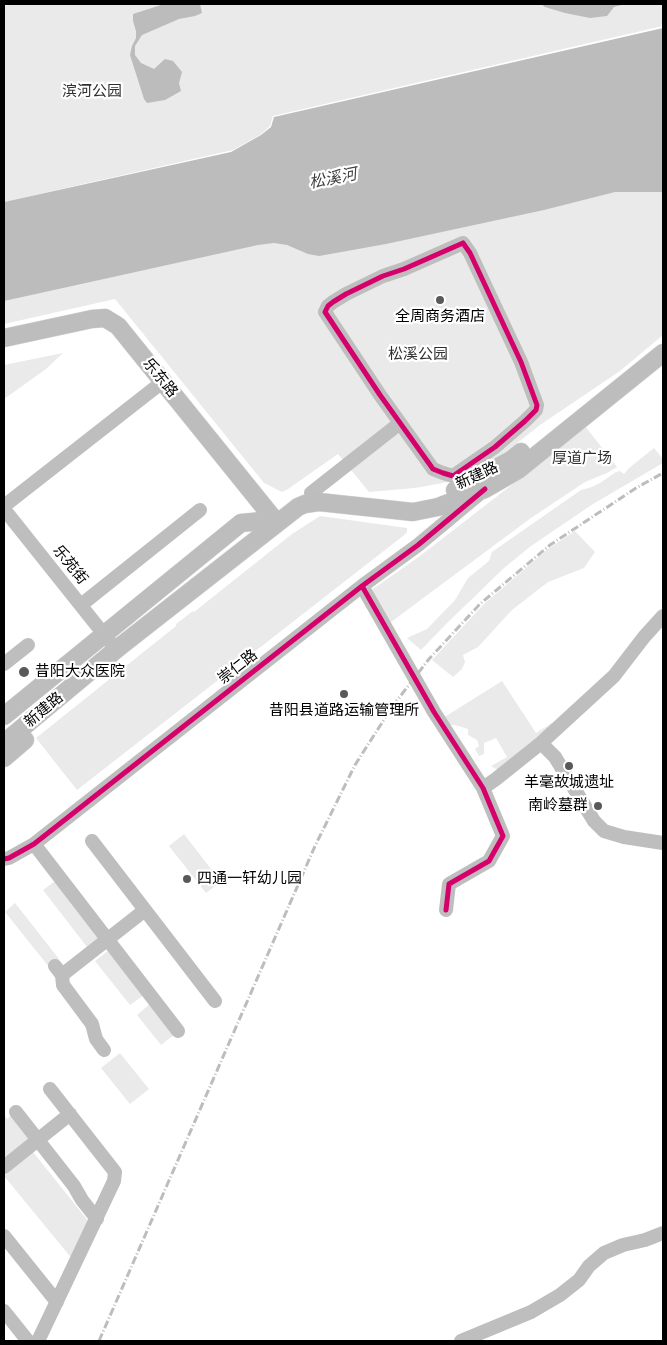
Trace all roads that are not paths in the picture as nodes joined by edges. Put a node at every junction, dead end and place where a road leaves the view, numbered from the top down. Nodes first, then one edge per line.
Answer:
1 (4, 338) edge
2 (663, 340) edge
3 (4, 347) edge
4 (663, 353) edge
5 (156, 387) junction
6 (400, 423) junction
7 (484, 489) junction
8 (311, 493) junction
9 (4, 507) edge
10 (200, 510) dead end
11 (270, 522) junction
12 (362, 586) junction
13 (81, 604) junction
14 (663, 616) edge
15 (107, 638) junction
16 (28, 644) dead end
17 (4, 664) edge
18 (4, 716) edge
19 (4, 730) edge
20 (541, 742) junction
21 (4, 743) edge
22 (4, 758) edge
23 (483, 788) junction
24 (92, 841) dead end
25 (663, 843) edge
26 (34, 844) junction
27 (4, 859) edge
28 (145, 910) junction
29 (446, 910) dead end
30 (108, 939) junction
31 (215, 1001) dead end
32 (178, 1031) dead end
33 (104, 1050) dead end
34 (50, 1089) dead end
35 (16, 1112) dead end
36 (70, 1114) junction
37 (38, 1140) junction
38 (4, 1167) edge
39 (97, 1218) junction
40 (663, 1233) edge
41 (4, 1236) edge
42 (58, 1302) junction
43 (4, 1311) edge
44 (28, 1341) edge
45 (38, 1341) edge
46 (461, 1341) edge

1 - 11 main road, 乐东路
2 - 8 main road, 新建路
3 - 5 main road, 乐东路
4 - 7 main road, 新建路
5 - 9 street
5 - 11 main road, 乐东路
6 - 6 street
6 - 8 street
7 - 11 main road, 新建路
7 - 12 street, 崇仁路
8 - 11 main road, 新建路
9 - 13 street, 乐苑街
10 - 13 street
11 - 15 main road, 新建路
11 - 21 main road, 新建路
11 - 22 main road
12 - 23 street
12 - 26 street, 崇仁路
13 - 15 street, 乐苑街
14 - 20 street
15 - 18 main road
15 - 19 main road, 新建路
16 - 17 street
20 - 23 street
20 - 25 street
23 - 29 street
24 - 28 street
26 - 27 street, 崇仁路
26 - 30 street
28 - 30 street
28 - 31 street
30 - 32 street
30 - 33 street
34 - 36 street
35 - 37 street
36 - 37 street
36 - 39 street
37 - 38 street
37 - 39 street
39 - 42 street
40 - 46 street
41 - 42 street
42 - 45 street
43 - 44 street

